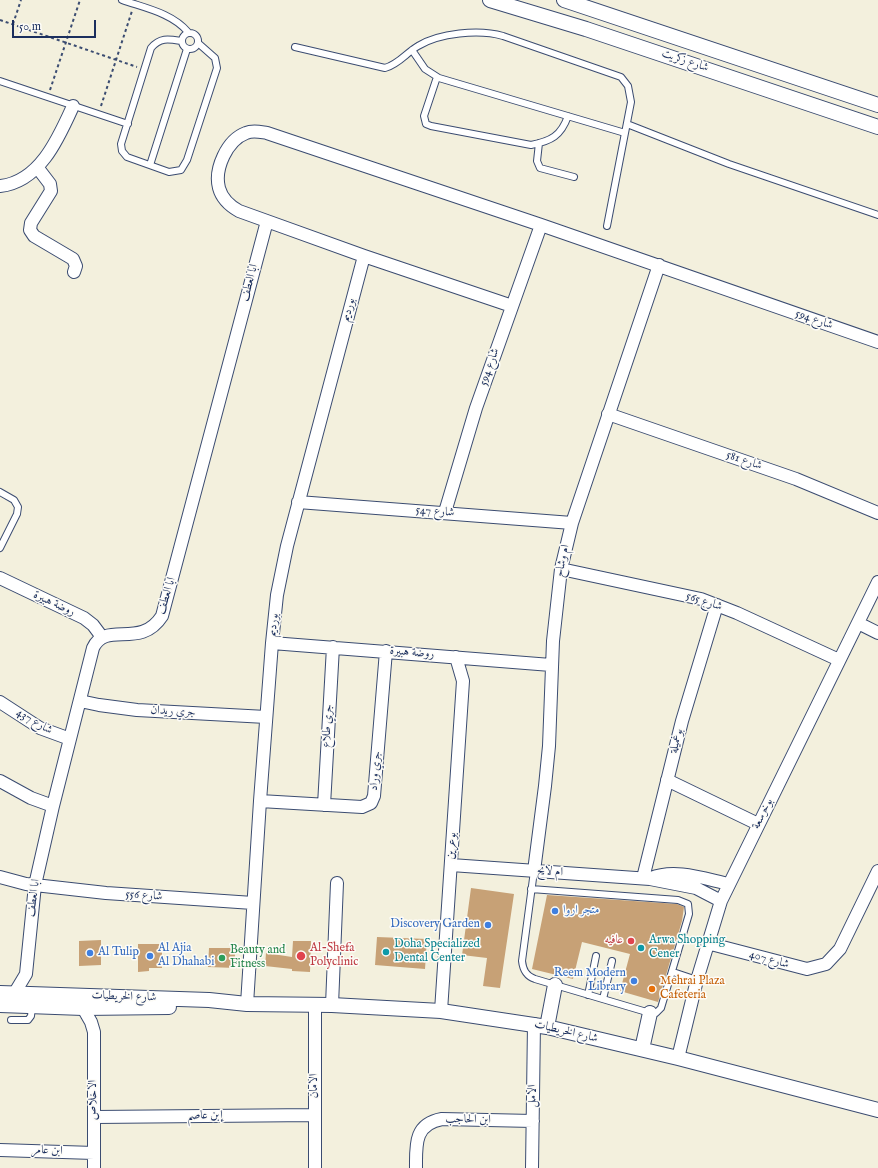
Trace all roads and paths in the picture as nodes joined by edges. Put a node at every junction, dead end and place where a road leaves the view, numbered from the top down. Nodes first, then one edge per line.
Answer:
1 (20, 0) edge
2 (80, 0) edge
3 (122, 0) edge
4 (147, 0) edge
5 (490, 0) edge
6 (564, 0) edge
7 (134, 4) junction
8 (144, 8) junction
9 (0, 20) edge
10 (13, 24) junction
11 (188, 32) junction
12 (182, 41) junction
13 (66, 42) junction
14 (198, 44) junction
15 (295, 47) dead end
16 (187, 49) junction
17 (412, 50) junction
18 (117, 60) junction
19 (144, 69) junction
20 (437, 77) junction
21 (0, 81) edge
22 (48, 97) junction
23 (878, 105) edge
24 (73, 106) junction
25 (98, 114) junction
26 (568, 116) junction
27 (128, 124) junction
28 (627, 124) junction
29 (878, 127) edge
30 (625, 133) junction
31 (539, 143) junction
32 (150, 165) junction
33 (37, 167) junction
34 (574, 177) dead end
35 (0, 186) edge
36 (878, 215) edge
37 (267, 221) junction
38 (541, 225) junction
39 (607, 226) dead end
40 (364, 256) junction
41 (659, 265) junction
42 (74, 272) dead end
43 (512, 306) junction
44 (878, 342) edge
45 (608, 414) junction
46 (0, 492) edge
47 (298, 502) junction
48 (445, 512) junction
49 (878, 513) edge
50 (572, 523) junction
51 (0, 548) edge
52 (561, 569) junction
53 (0, 578) edge
54 (878, 582) edge
55 (717, 605) junction
56 (858, 623) junction
57 (878, 633) edge
58 (102, 637) junction
59 (272, 643) junction
60 (333, 647) junction
61 (386, 651) junction
62 (456, 657) junction
63 (473, 658) junction
64 (840, 660) junction
65 (551, 665) junction
66 (463, 681) junction
67 (80, 700) junction
68 (0, 702) edge
69 (266, 717) junction
70 (70, 739) junction
71 (667, 780) junction
72 (0, 781) edge
73 (260, 801) junction
74 (324, 805) junction
75 (52, 806) junction
76 (758, 824) junction
77 (451, 865) junction
78 (878, 870) edge
79 (534, 871) junction
80 (0, 877) edge
81 (646, 879) junction
82 (337, 883) dead end
83 (729, 884) junction
84 (35, 885) junction
85 (531, 889) junction
86 (721, 901) junction
87 (253, 903) junction
88 (707, 943) junction
89 (596, 956) dead end
90 (612, 961) dead end
91 (673, 972) junction
92 (26, 974) junction
93 (696, 980) junction
94 (555, 985) junction
95 (7, 993) edge
96 (588, 995) junction
97 (603, 999) junction
98 (34, 1000) junction
99 (247, 1004) junction
100 (0, 1005) edge
101 (315, 1005) junction
102 (332, 1005) junction
103 (83, 1008) junction
104 (107, 1008) junction
105 (441, 1011) junction
106 (650, 1013) junction
107 (11, 1020) dead end
108 (540, 1025) junction
109 (94, 1032) junction
110 (642, 1049) junction
111 (678, 1058) junction
112 (878, 1110) edge
113 (315, 1114) junction
114 (95, 1117) junction
115 (533, 1121) junction
116 (0, 1150) edge
117 (94, 1153) junction
118 (94, 1168) edge
119 (315, 1168) edge
120 (416, 1168) edge
121 (532, 1168) edge

1 - 10 path
2 - 13 path
3 - 7 lane
4 - 8 lane
5 - 29 street, شارع زكريت
6 - 23 street, شارع زكريت
7 - 8 lane
7 - 18 path
8 - 11 lane
9 - 10 path
10 - 13 path
11 - 12 lane
11 - 14 lane
12 - 16 lane
12 - 19 lane
13 - 18 path
13 - 22 path
14 - 16 lane
14 - 32 lane
15 - 17 lane
16 - 32 lane
17 - 20 lane
17 - 28 lane
18 - 19 path
18 - 25 path
19 - 27 lane
20 - 26 lane
20 - 31 lane
21 - 22 lane
22 - 24 lane
24 - 25 lane
24 - 33 street
25 - 27 lane
26 - 30 lane
26 - 31 lane
27 - 32 lane
28 - 30 lane
28 - 36 lane
30 - 39 lane
31 - 34 lane
33 - 35 street
33 - 42 street
37 - 38 street, شارع 594
37 - 40 street, شارع 594
37 - 58 street, ابا العطف
38 - 41 street, شارع 594
38 - 43 street, شارع 594
40 - 43 street, شارع 594
40 - 47 street, بورديم
41 - 44 street, شارع 594
41 - 45 street, ام وشاح
43 - 48 street, شارع 594
45 - 49 street, شارع 581
45 - 50 street, ام وشاح
46 - 51 lane
47 - 48 street, شارع 547
47 - 59 street, بورديم
48 - 50 street, شارع 547
50 - 52 street, ام وشاح
52 - 55 street, شارع 565
52 - 65 street, ام وشاح
53 - 58 street, روضة هبيرة
54 - 56 street, بوخرسعة
55 - 64 street, شارع 565
55 - 71 street, بوغميلة
56 - 57 street
56 - 64 street, بوخرسعة
58 - 67 street, ابا العطف
59 - 60 street, روضة هبيرة
59 - 69 street, بورديم
60 - 61 street, روضة هبيرة
60 - 74 street, جري طلاع
61 - 62 street, روضة هبيرة
61 - 74 street, جري وراد
62 - 63 street, روضة هبيرة
62 - 66 street, بوعرين
63 - 65 street, روضة هبيرة
63 - 66 street, بوعرين
64 - 76 street, بوخرسعة
65 - 79 street, ام وشاح
66 - 77 street, بوعرين
67 - 69 street, جري ريدان
67 - 70 street, ابا العطف
68 - 70 street, شارع 437
69 - 73 street, بورديم
70 - 75 street, ابا العطف
71 - 76 street
71 - 81 street, بوغميلة
72 - 75 street
73 - 74 street, جري وراد
73 - 87 street, بورديم
75 - 84 street, ابا العطف
76 - 83 street, بوخرسعة
77 - 79 street, ام لايح
77 - 105 street, بوعرين
78 - 88 street, شارع 407
79 - 81 street, ام لايح
79 - 85 lane
80 - 84 street, شارع 556
81 - 83 street, ام لايح
81 - 86 street, ام لايح
82 - 102 street
83 - 86 street, بوخرسعة
84 - 87 street, شارع 556
84 - 92 street, ابا العطف
85 - 91 lane
85 - 94 lane
86 - 88 street, بوخرسعة
87 - 99 street, بورديم
88 - 93 street, بوخرسعة
89 - 96 lane
90 - 97 lane
91 - 93 lane
91 - 106 lane
92 - 95 street
92 - 98 street
93 - 111 street, بوخرسعة
94 - 96 lane
94 - 108 street
95 - 98 street, شارع الخريطيات
96 - 97 lane
97 - 106 lane
98 - 99 street, شارع الخريطيات
98 - 100 street, شارع الخريطيات
98 - 103 street, شارع الخريطيات
98 - 107 lane
99 - 101 street, شارع الخريطيات
99 - 104 street, شارع الخريطيات
101 - 102 street, شارع الخريطيات
101 - 113 street, الامان
102 - 105 street, شارع الخريطيات
103 - 104 street, شارع الخريطيات
103 - 109 street, الاخلاص
104 - 109 street, الاخلاص
105 - 108 street, شارع الخريطيات
106 - 110 street
108 - 110 street, شارع الخريطيات
108 - 115 street, الامل
109 - 114 street, الاخلاص
110 - 111 street, شارع الخريطيات
111 - 112 street, شارع الخريطيات
113 - 114 street, إبن عاصم
113 - 119 street, الامان
114 - 117 street, الاخلاص
115 - 120 street, ابن الحاجب
115 - 121 street, الامل
116 - 117 street, ابن عامر
117 - 118 street, الاخلاص

